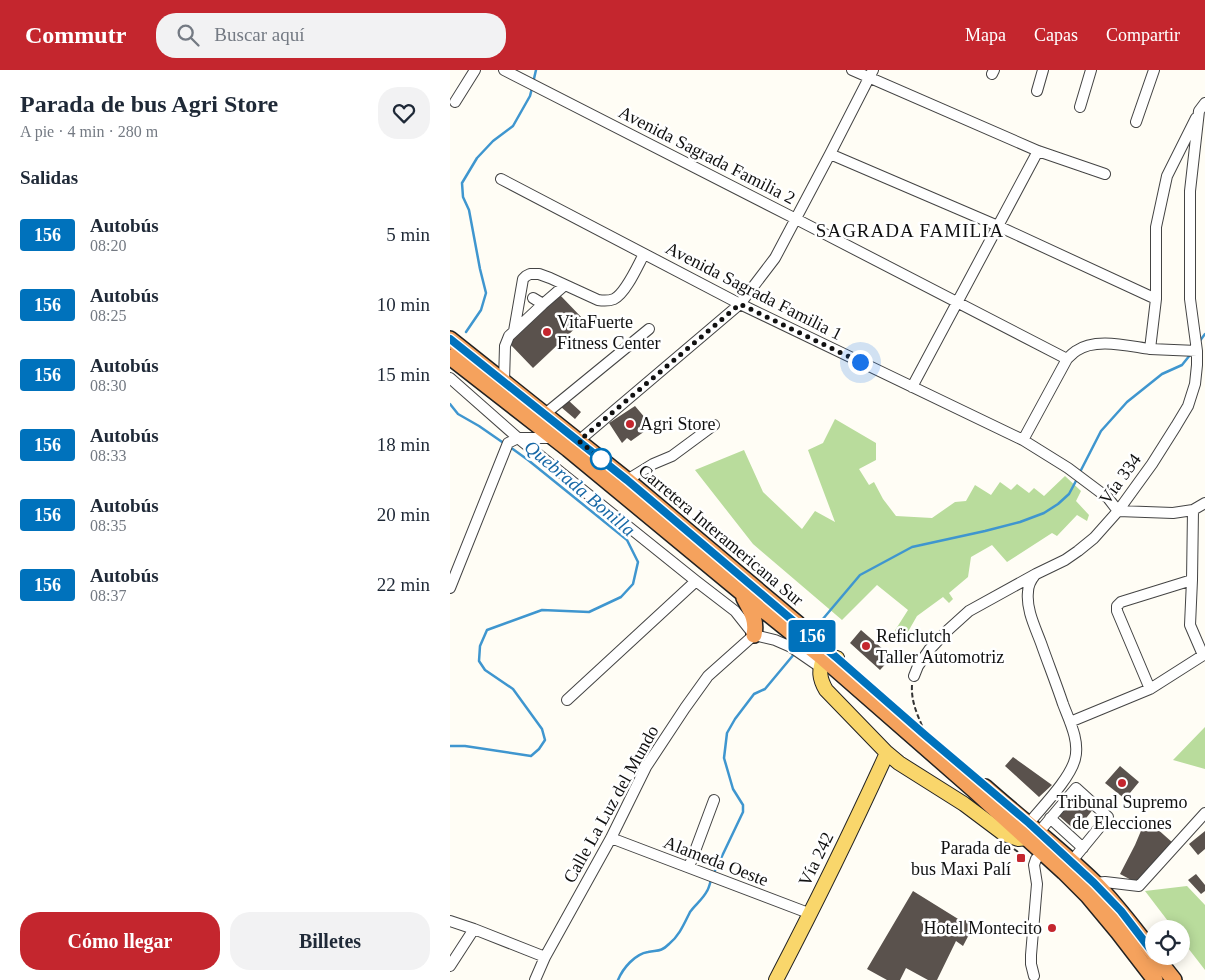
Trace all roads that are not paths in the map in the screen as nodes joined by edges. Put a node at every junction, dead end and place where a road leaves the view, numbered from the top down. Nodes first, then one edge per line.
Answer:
1 (475, 70) edge
2 (504, 70) edge
3 (852, 70) edge
4 (1043, 70) edge
5 (1091, 70) edge
6 (1154, 70) edge
7 (871, 74) edge
8 (1037, 91) dead end
9 (455, 102) dead end
10 (1080, 107) dead end
11 (1202, 107) edge
12 (1136, 122) dead end
13 (1038, 151) junction
14 (830, 154) junction
15 (1105, 174) dead end
16 (501, 180) dead end
17 (796, 219) junction
18 (998, 226) junction
19 (644, 254) junction
20 (565, 285) junction
21 (533, 298) dead end
22 (1156, 299) junction
23 (957, 303) junction
24 (543, 304) junction
25 (740, 304) junction
26 (649, 328) dead end
27 (514, 331) junction
28 (450, 339) edge
29 (1150, 349) junction
30 (1197, 351) junction
31 (457, 356) edge
32 (1067, 359) junction
33 (450, 378) edge
34 (504, 382) junction
35 (1200, 384) edge
36 (912, 387) junction
37 (544, 414) junction
38 (714, 425) dead end
39 (518, 438) junction
40 (554, 438) junction
41 (1023, 440) junction
42 (573, 445) junction
43 (627, 480) junction
44 (1205, 503) edge
45 (1193, 510) junction
46 (1118, 511) junction
47 (1036, 574) junction
48 (1192, 580) junction
49 (696, 581) junction
50 (450, 588) edge
51 (741, 592) junction
52 (754, 635) junction
53 (1204, 655) edge
54 (827, 661) junction
55 (914, 676) road end
56 (1150, 689) junction
57 (567, 700) dead end
58 (1070, 722) junction
59 (886, 753) junction
60 (714, 800) dead end
61 (1205, 813) edge
62 (1050, 818) junction
63 (610, 838) junction
64 (1034, 839) junction
65 (1083, 848) junction
66 (1071, 862) junction
67 (688, 867) junction
68 (1094, 883) junction
69 (1115, 904) junction
70 (811, 914) junction
71 (450, 921) edge
72 (474, 929) junction
73 (1145, 942) edge
74 (545, 957) junction
75 (1163, 965) edge
76 (450, 966) edge
77 (1034, 976) dead end
78 (535, 980) edge
79 (776, 980) edge
80 (1155, 980) edge
81 (1174, 980) edge

1 - 9 street
2 - 17 street, Avenida Sagrada Familia 2
3 - 7 street
4 - 8 street
5 - 10 street
6 - 12 street
7 - 13 street
7 - 14 street
11 - 22 street
11 - 30 street, Vía 334
13 - 15 street
13 - 18 street
14 - 17 street
14 - 18 street
16 - 19 street, Avenida Sagrada Familia 1
17 - 23 street, Avenida Sagrada Familia 2
17 - 25 street
18 - 22 street
18 - 23 street
19 - 20 street
19 - 25 street, Avenida Sagrada Familia 1
20 - 24 street
20 - 27 street
21 - 24 street
22 - 29 street
23 - 32 street, Avenida Sagrada Familia 2
23 - 36 street
24 - 27 street
25 - 36 street, Avenida Sagrada Familia 1
25 - 42 street
26 - 37 street
27 - 34 street
28 - 31 highway, Carretera Interamericana Sur
29 - 30 street
29 - 32 street
30 - 35 street, Vía 334
31 - 34 highway, Carretera Interamericana Sur
31 - 40 highway, Carretera Interamericana Sur
32 - 41 street
33 - 39 street
34 - 37 highway, Carretera Interamericana Sur
35 - 46 street, Vía 334
36 - 41 street, Avenida Sagrada Familia 1
37 - 42 highway, Carretera Interamericana Sur
38 - 43 street
39 - 40 street
39 - 49 street
39 - 50 street
40 - 42 highway, Carretera Interamericana Sur
41 - 46 street, Avenida Sagrada Familia 1
42 - 43 highway, Carretera Interamericana Sur
42 - 51 highway, Carretera Interamericana Sur
43 - 54 highway, Carretera Interamericana Sur
44 - 45 street
45 - 46 street
45 - 48 street
46 - 47 street, Vía 334
47 - 55 street, Vía 334
47 - 58 street
48 - 53 street
48 - 56 street
49 - 52 street
49 - 57 street
51 - 52 highway
51 - 54 highway, Carretera Interamericana Sur
52 - 54 street
52 - 63 street, Calle La Luz del Mundo
53 - 56 street
54 - 59 main road
54 - 64 highway, Carretera Interamericana Sur
54 - 64 highway, Carretera Interamericana Sur
56 - 58 street
58 - 64 street
59 - 64 main road
59 - 70 main road, Vía 242
60 - 67 street
61 - 68 street
62 - 64 street
62 - 65 street
62 - 65 street
63 - 67 street, Alameda Oeste
63 - 74 street, Calle La Luz del Mundo
64 - 66 highway, Carretera Interamericana Sur
64 - 69 highway
64 - 77 street
64 - 80 highway, Carretera Interamericana Sur
65 - 66 street
66 - 68 highway, Carretera Interamericana Sur
67 - 70 street, Alameda Oeste
68 - 69 highway, Carretera Interamericana Sur
69 - 73 highway, Carretera Interamericana Sur
70 - 79 main road, Vía 242
71 - 72 street
72 - 74 street
72 - 76 street
74 - 78 street, Calle La Luz del Mundo
75 - 81 highway, Carretera Interamericana Sur

